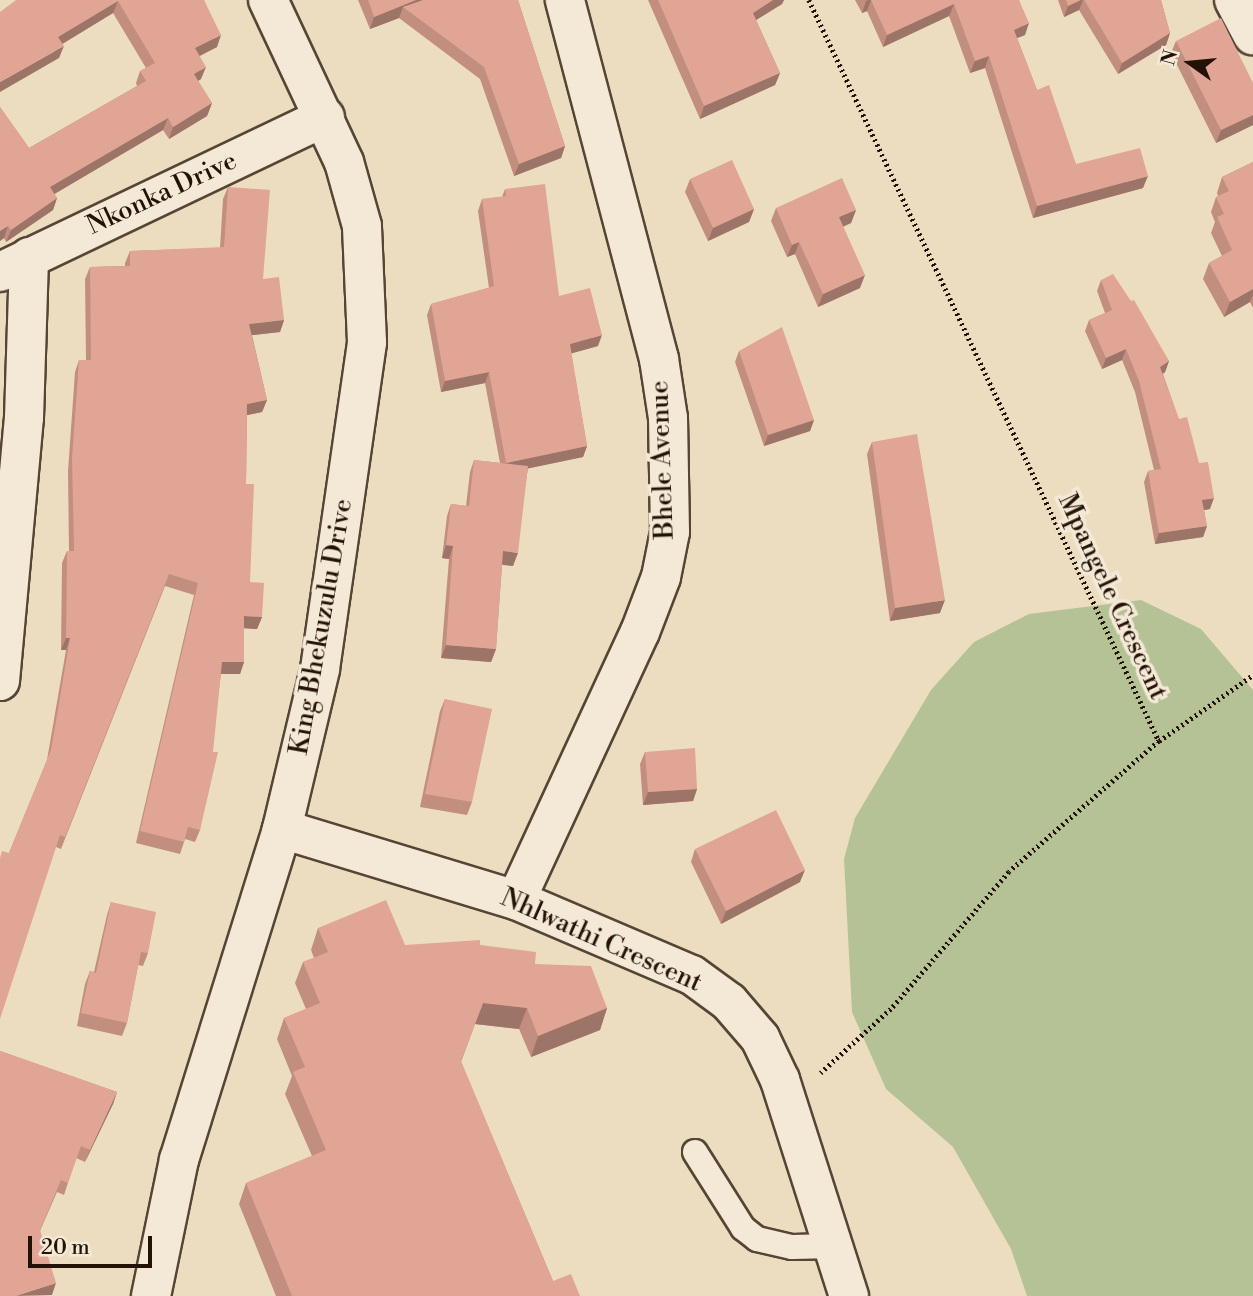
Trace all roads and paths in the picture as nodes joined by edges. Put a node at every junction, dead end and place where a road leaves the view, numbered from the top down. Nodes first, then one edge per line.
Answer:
1 (268, 0) edge
2 (565, 0) edge
3 (808, 0) edge
4 (1234, 0) edge
5 (1253, 36) edge
6 (325, 117) junction
7 (14, 265) edge
8 (1253, 675) edge
9 (0, 681) edge
10 (1159, 741) junction
11 (282, 829) junction
12 (516, 900) junction
13 (787, 1103) junction
14 (695, 1152) dead end
15 (834, 1246) junction
16 (151, 1296) edge
17 (849, 1296) edge

1 - 6 street, King Bhekuzulu Drive
2 - 12 street, Bhele Avenue
3 - 10 path, Mpangele Crescent
4 - 5 street
6 - 7 street, Nkonka Drive
6 - 11 street, King Bhekuzulu Drive
7 - 9 street
8 - 10 path
10 - 13 path, Mpangele Crescent
11 - 12 street, Nhlwathi Crescent
11 - 16 street, King Bhekuzulu Drive
12 - 13 street, Nhlwathi Crescent
13 - 15 street, Nhlwathi Crescent
14 - 15 lane
15 - 17 street, Nhlwathi Crescent

